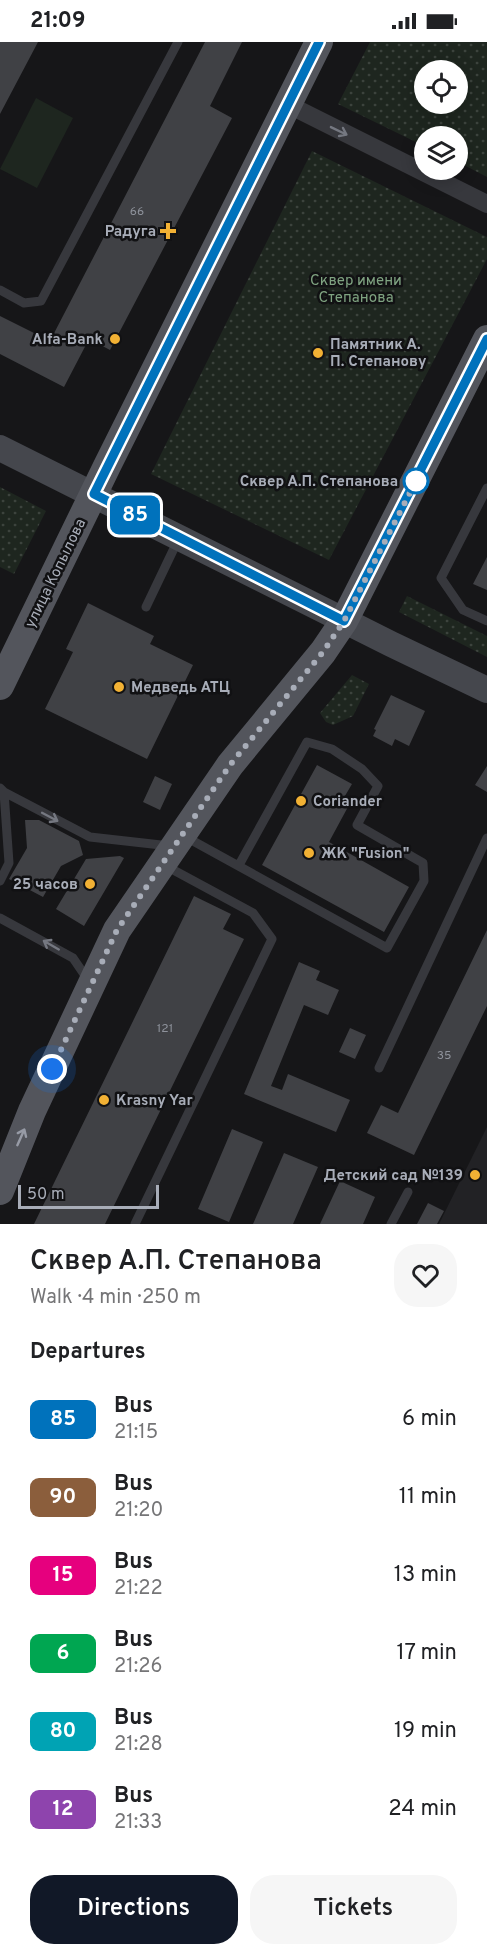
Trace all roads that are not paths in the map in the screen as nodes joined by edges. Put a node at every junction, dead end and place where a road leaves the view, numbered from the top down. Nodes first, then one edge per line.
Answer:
1 (178, 42) edge
2 (319, 42) edge
3 (287, 104) junction
4 (487, 204) edge
5 (0, 290) edge
6 (487, 339) edge
7 (0, 448) edge
8 (487, 488) edge
9 (94, 494) junction
10 (179, 538) junction
11 (146, 607) dead end
12 (344, 621) junction
13 (487, 621) edge
14 (0, 686) edge
15 (487, 690) edge
16 (2, 790) edge
17 (487, 838) edge
18 (172, 848) junction
19 (239, 866) junction
20 (0, 881) edge
21 (0, 918) edge
22 (91, 984) junction
23 (379, 1068) dead end
24 (0, 1191) edge
25 (408, 1192) dead end
26 (135, 1224) edge
27 (391, 1224) edge

1 - 5 lane
2 - 3 main road, улица Копылова
3 -> 4 street
3 - 9 main road, улица Копылова
6 - 12 main road
7 - 9 main road
8 - 13 lane
9 - 10 main road
9 - 14 main road, улица Копылова
10 - 11 lane
10 - 12 main road
12 - 15 main road
12 - 18 main road
16 -> 18 lane
16 - 20 lane
17 - 23 lane
18 - 19 lane
18 - 22 main road
18 - 26 lane
19 - 19 lane
22 -> 21 lane
24 -> 22 main road
25 - 27 lane

